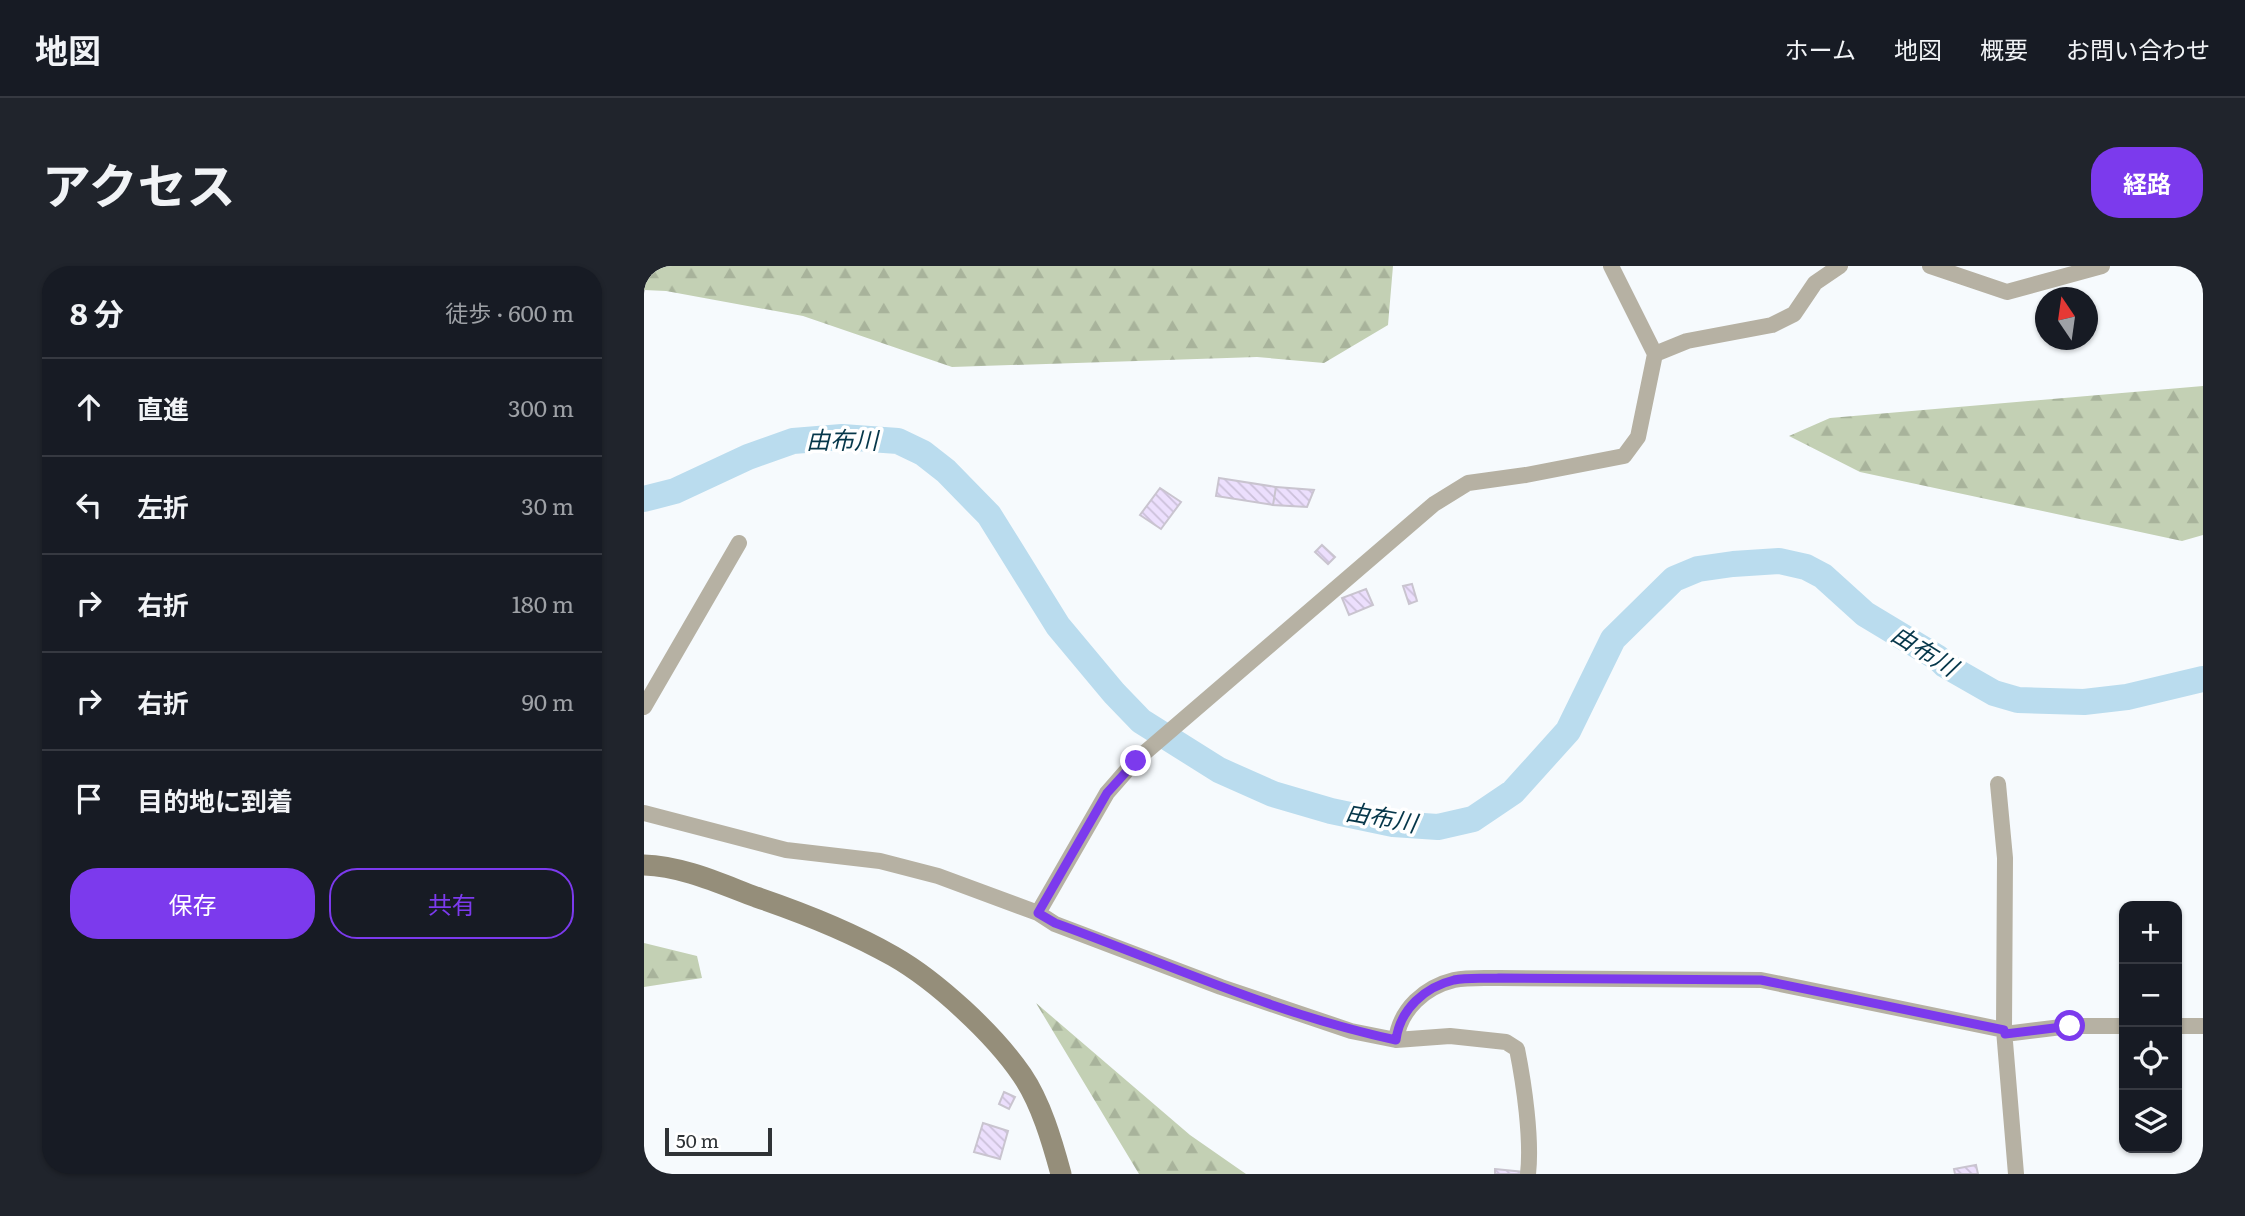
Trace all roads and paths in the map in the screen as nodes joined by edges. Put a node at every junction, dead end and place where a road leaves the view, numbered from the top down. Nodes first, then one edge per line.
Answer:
1 (1611, 266) edge
2 (1840, 266) edge
3 (1930, 266) edge
4 (2102, 266) edge
5 (1655, 354) junction
6 (739, 542) dead end
7 (644, 707) edge
8 (1998, 784) dead end
9 (644, 813) edge
10 (644, 865) edge
11 (1038, 913) junction
12 (2119, 1026) edge
13 (2182, 1026) edge
14 (2203, 1026) edge
15 (2005, 1032) junction
16 (1396, 1040) junction
17 (1061, 1174) edge
18 (1528, 1174) edge
19 (2016, 1174) edge

1 - 5 street
2 - 5 street
3 - 4 street
5 - 11 street
6 - 7 street
8 - 15 street
9 - 11 street
10 - 17 street
11 - 16 street
12 - 15 street
13 - 14 street
15 - 16 street
15 - 19 street
16 - 18 street

